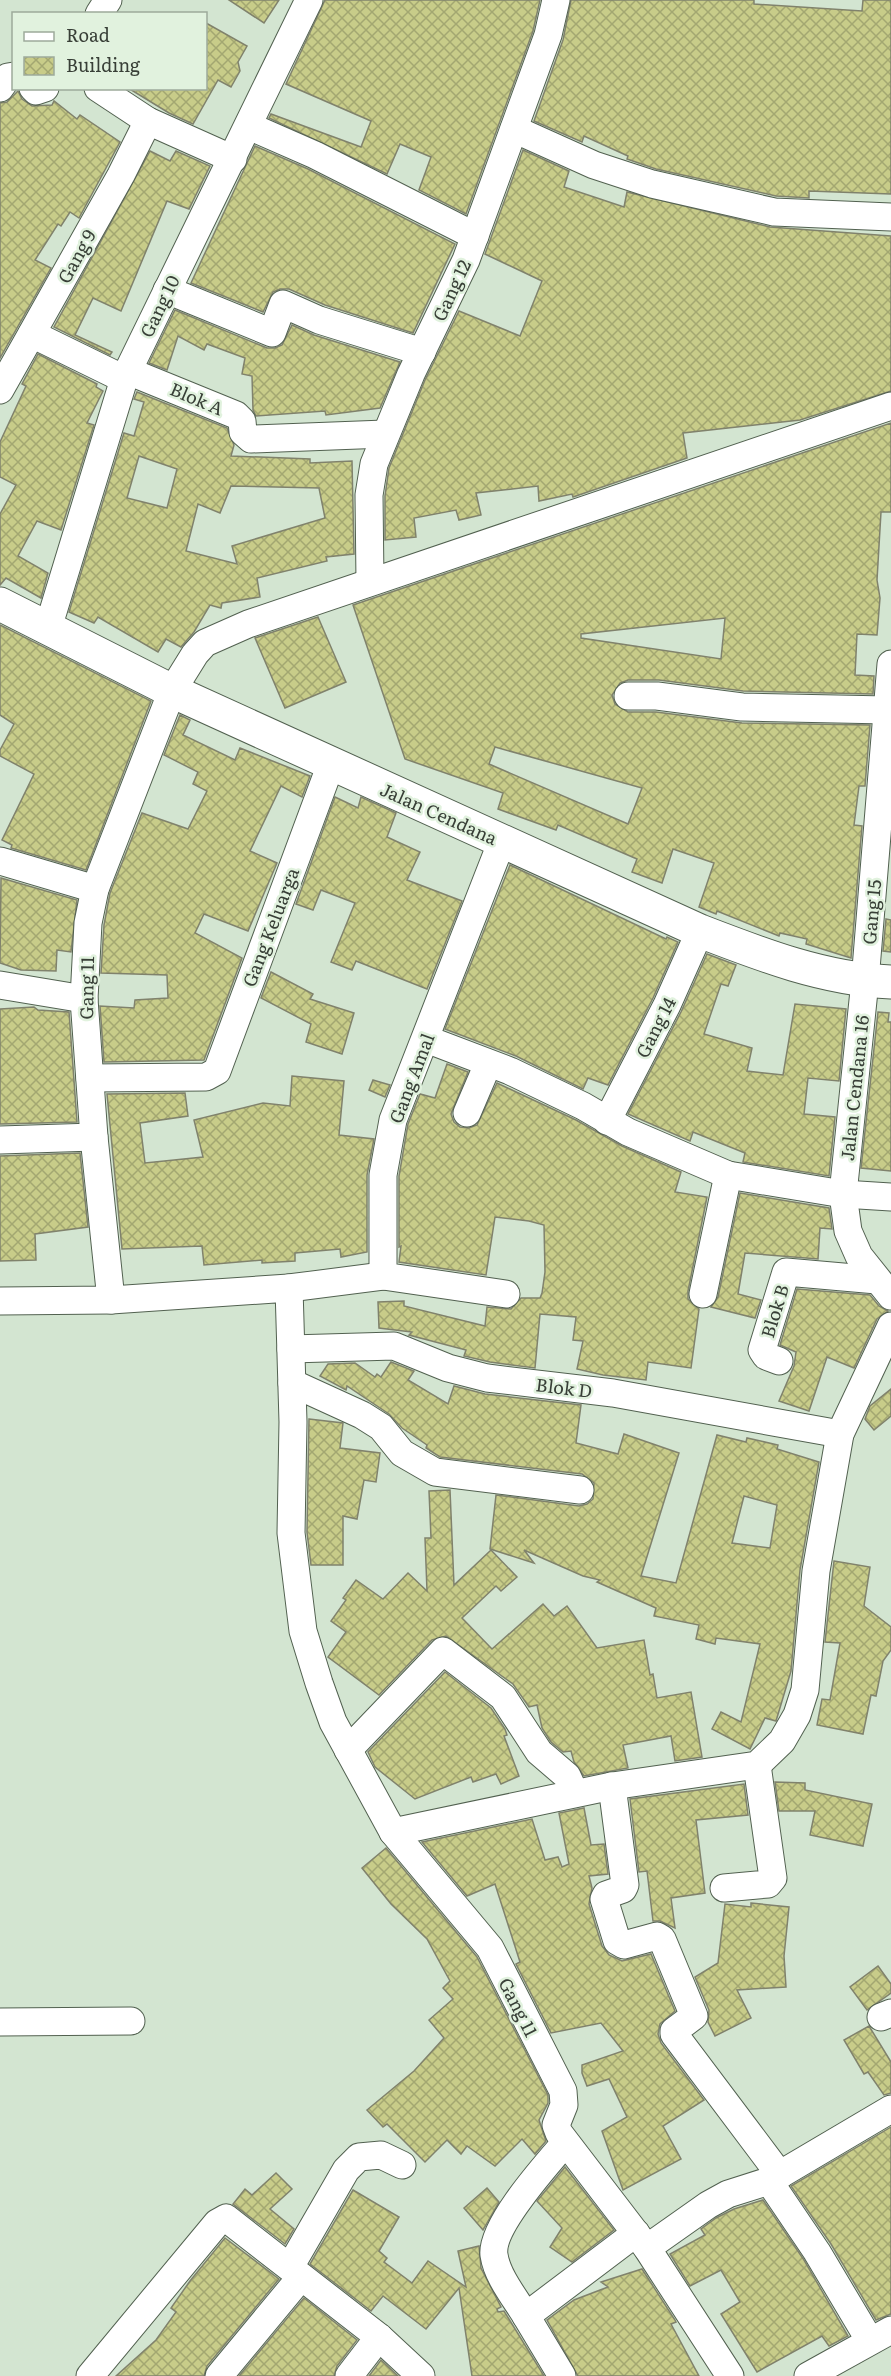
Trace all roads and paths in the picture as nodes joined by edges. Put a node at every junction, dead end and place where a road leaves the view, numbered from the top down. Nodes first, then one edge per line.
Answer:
1 (309, 0) edge
2 (556, 0) edge
3 (12, 76) edge
4 (0, 88) edge
5 (101, 90) edge
6 (148, 121) junction
7 (249, 126) junction
8 (514, 129) junction
9 (233, 159) junction
10 (891, 216) edge
11 (475, 236) junction
12 (167, 290) junction
13 (32, 334) junction
14 (422, 352) junction
15 (126, 375) junction
16 (0, 390) edge
17 (891, 406) edge
18 (385, 434) junction
19 (370, 581) junction
20 (0, 604) edge
21 (48, 628) junction
22 (891, 664) edge
23 (172, 691) junction
24 (628, 696) dead end
25 (887, 710) junction
26 (331, 764) junction
27 (502, 841) junction
28 (0, 861) edge
29 (95, 889) junction
30 (700, 932) junction
31 (878, 982) edge
32 (0, 985) edge
33 (84, 999) junction
34 (426, 1039) junction
35 (488, 1064) junction
36 (90, 1078) junction
37 (467, 1113) dead end
38 (607, 1121) junction
39 (94, 1137) junction
40 (0, 1140) edge
41 (728, 1175) junction
42 (843, 1194) junction
43 (891, 1197) edge
44 (383, 1276) junction
45 (289, 1288) junction
46 (884, 1288) edge
47 (506, 1294) dead end
48 (703, 1294) dead end
49 (111, 1300) junction
50 (0, 1302) edge
51 (891, 1326) edge
52 (291, 1349) junction
53 (779, 1360) dead end
54 (292, 1383) junction
55 (840, 1434) junction
56 (580, 1490) dead end
57 (348, 1750) junction
58 (757, 1765) junction
59 (612, 1786) junction
60 (575, 1794) junction
61 (393, 1832) junction
62 (724, 1888) dead end
63 (131, 2021) dead end
64 (0, 2022) edge
65 (891, 2109) edge
66 (565, 2143) junction
67 (402, 2165) dead end
68 (775, 2178) junction
69 (641, 2240) junction
70 (296, 2272) junction
71 (525, 2316) junction
72 (881, 2335) edge
73 (379, 2337) junction
74 (90, 2376) edge
75 (219, 2376) edge
76 (349, 2376) edge
77 (421, 2376) edge
78 (562, 2376) edge
79 (730, 2376) edge
80 (808, 2376) edge

1 - 7 street, Gang 10
2 - 8 street, Gang 12
3 - 4 street
5 - 6 street
6 - 9 street
6 - 13 street, Gang 9
7 - 9 street, Gang 10
7 - 11 street
8 - 10 street
8 - 11 street, Gang 12
9 - 12 street, Gang 10
11 - 14 street, Gang 12
12 - 14 street
12 - 15 street, Gang 10
13 - 15 street, Blok A
13 - 16 street, Gang 9
14 - 18 street, Gang 12
15 - 18 street, Blok A
15 - 21 street, Gang 10
17 - 19 street
18 - 19 street, Gang 12
19 - 23 street
20 - 21 street, Jalan Cendana
21 - 23 street, Jalan Cendana
22 - 25 street, Gang 15
23 - 26 street, Jalan Cendana
23 - 29 street, Gang 11
24 - 25 street
25 - 31 street, Gang 15
26 - 27 street, Jalan Cendana
26 - 36 street, Gang Keluarga
27 - 30 street, Jalan Cendana
27 - 34 street, Gang Amal
28 - 29 street
29 - 33 street, Gang 11
30 - 31 street, Jalan Cendana
30 - 38 street, Gang 14
31 - 42 street, Jalan Cendana 16
32 - 33 street
33 - 36 street, Gang 11
34 - 35 street
34 - 44 street, Gang Amal
35 - 37 street
35 - 38 street
36 - 39 street, Gang 11
38 - 41 street
39 - 40 street
39 - 49 street, Gang 11
41 - 42 street
41 - 48 street
42 - 43 street
42 - 46 street, Jalan Cendana 16
44 - 45 street
44 - 47 street
45 - 49 street
45 - 52 street, Gang 11
46 - 53 street, Blok B
49 - 50 street
51 - 55 street
52 - 54 street, Gang 11
52 - 55 street, Blok D
54 - 56 street
54 - 57 street, Gang 11
55 - 58 street
57 - 60 street
57 - 61 street, Gang 11
58 - 59 street
58 - 62 street
59 - 60 street
59 - 68 street
60 - 61 street
61 - 66 street, Gang 11
63 - 64 street
65 - 68 street
66 - 69 street, Gang 11
66 - 71 street
67 - 70 street
68 - 69 street
68 - 72 street
69 - 71 street
69 - 79 street, Gang 11
70 - 73 street
70 - 74 street
70 - 75 street
71 - 78 street
72 - 80 street
73 - 76 street
73 - 77 street

